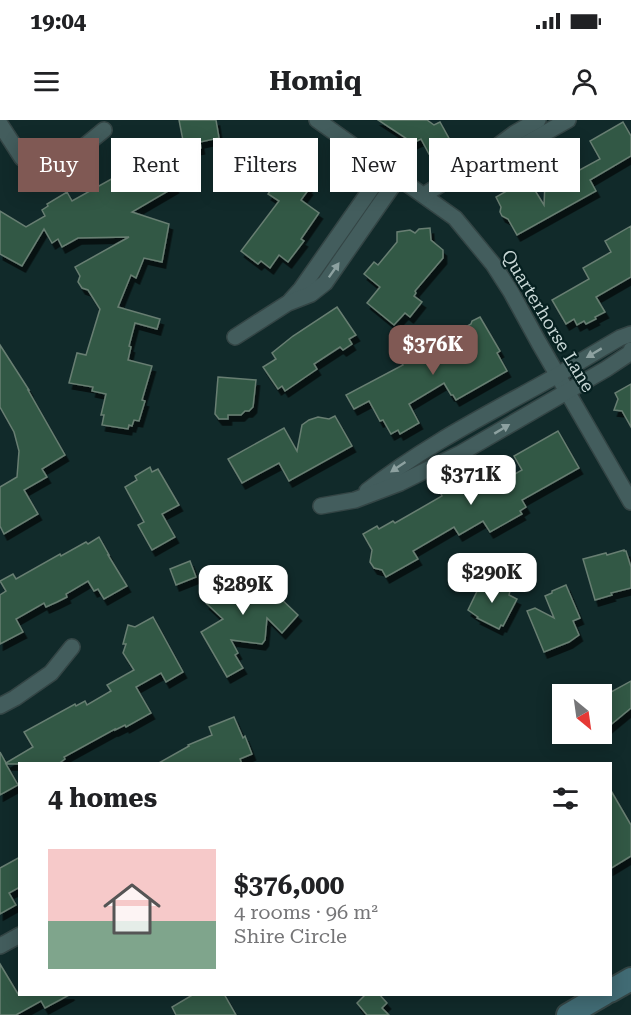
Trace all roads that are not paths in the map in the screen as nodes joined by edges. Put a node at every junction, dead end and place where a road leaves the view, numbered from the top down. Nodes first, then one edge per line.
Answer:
1 (317, 120) edge
2 (538, 120) edge
3 (568, 120) edge
4 (0, 124) edge
5 (104, 130) dead end
6 (342, 138) edge
7 (508, 138) edge
8 (536, 138) edge
9 (417, 190) edge
10 (369, 192) edge
11 (388, 192) edge
12 (429, 192) edge
13 (424, 195) junction
14 (288, 303) junction
15 (631, 334) edge
16 (235, 337) dead end
17 (631, 350) edge
18 (558, 375) junction
19 (567, 391) junction
20 (355, 500) junction
21 (631, 502) edge
22 (321, 506) dead end
23 (72, 647) dead end
24 (0, 706) edge
25 (18, 936) edge
26 (0, 946) edge
27 (631, 979) edge
28 (612, 990) edge
29 (601, 996) edge
30 (568, 1015) edge

1 - 6 street, Quarterhorse Lane
2 - 7 street
3 - 8 street
4 - 5 street
9 - 13 street, Quarterhorse Lane
10 - 14 street
14 -> 11 street
12 - 13 street
13 - 18 street, Quarterhorse Lane
14 - 16 street
15 -> 18 street
17 - 19 street
18 - 19 street, Quarterhorse Lane
18 -> 20 street
20 -> 19 street
19 - 21 street, Quarterhorse Lane
20 - 22 street
23 - 24 street
25 - 26 street
27 - 28 street
29 - 30 street

